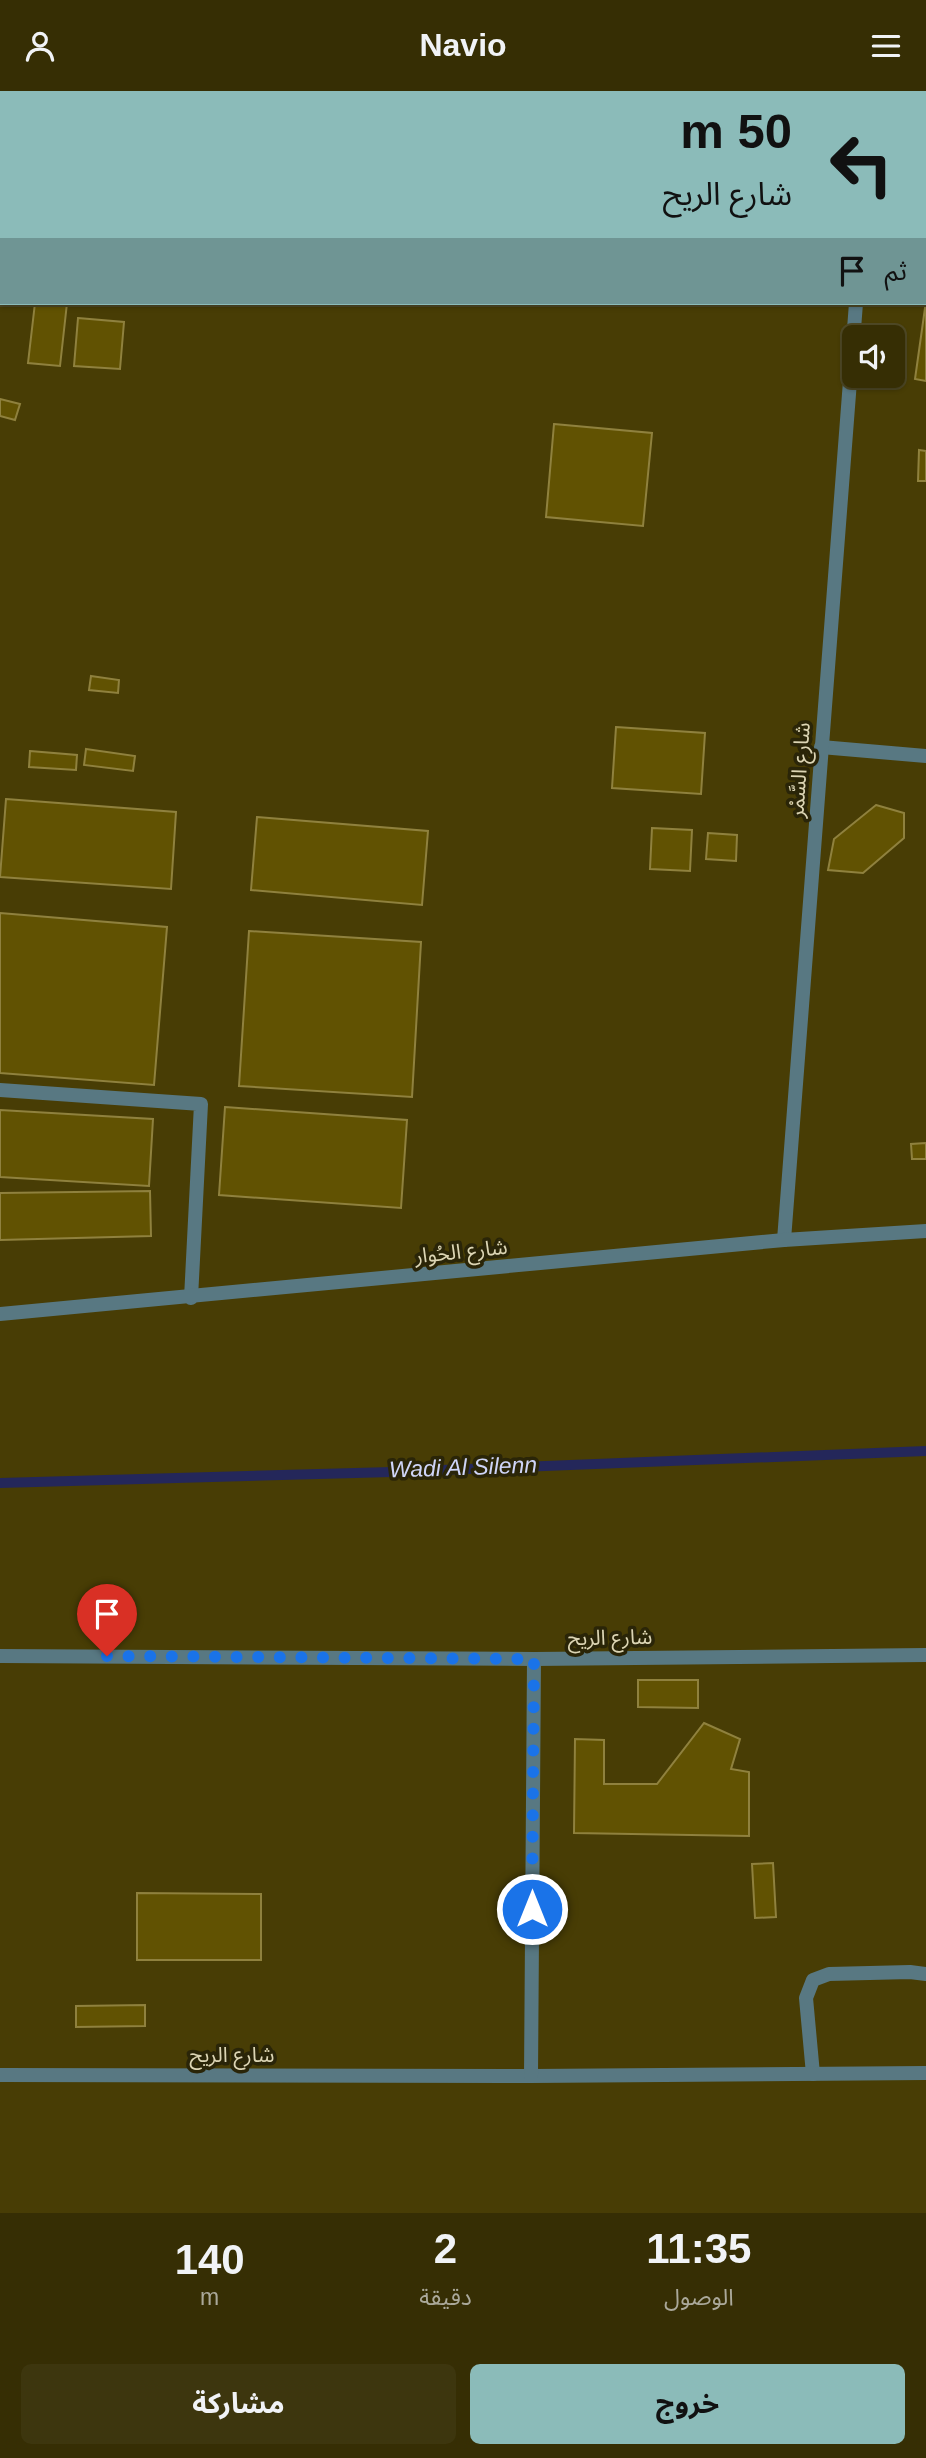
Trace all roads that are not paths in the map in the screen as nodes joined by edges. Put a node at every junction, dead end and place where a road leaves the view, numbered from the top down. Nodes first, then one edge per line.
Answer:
1 (856, 305) edge
2 (821, 747) junction
3 (926, 756) edge
4 (0, 1090) edge
5 (926, 1231) edge
6 (784, 1240) junction
7 (191, 1298) junction
8 (0, 1314) edge
9 (926, 1655) edge
10 (0, 1656) edge
11 (534, 1659) junction
12 (926, 1974) edge
13 (926, 2073) edge
14 (813, 2074) junction
15 (0, 2075) edge
16 (531, 2076) junction

1 - 2 street, شارع السَّمْر
2 - 3 street
2 - 6 street, شارع السَّمْر
4 - 7 street
5 - 6 street, شارع الحُوار
6 - 7 street, شارع الحُوار
7 - 8 street, شارع الحُوار
9 - 11 street, شارع الريح
10 - 11 street, شارع الريح
11 - 16 street
12 - 14 street
13 - 14 street, شارع الريح
14 - 16 street, شارع الريح
15 - 16 street, شارع الريح

